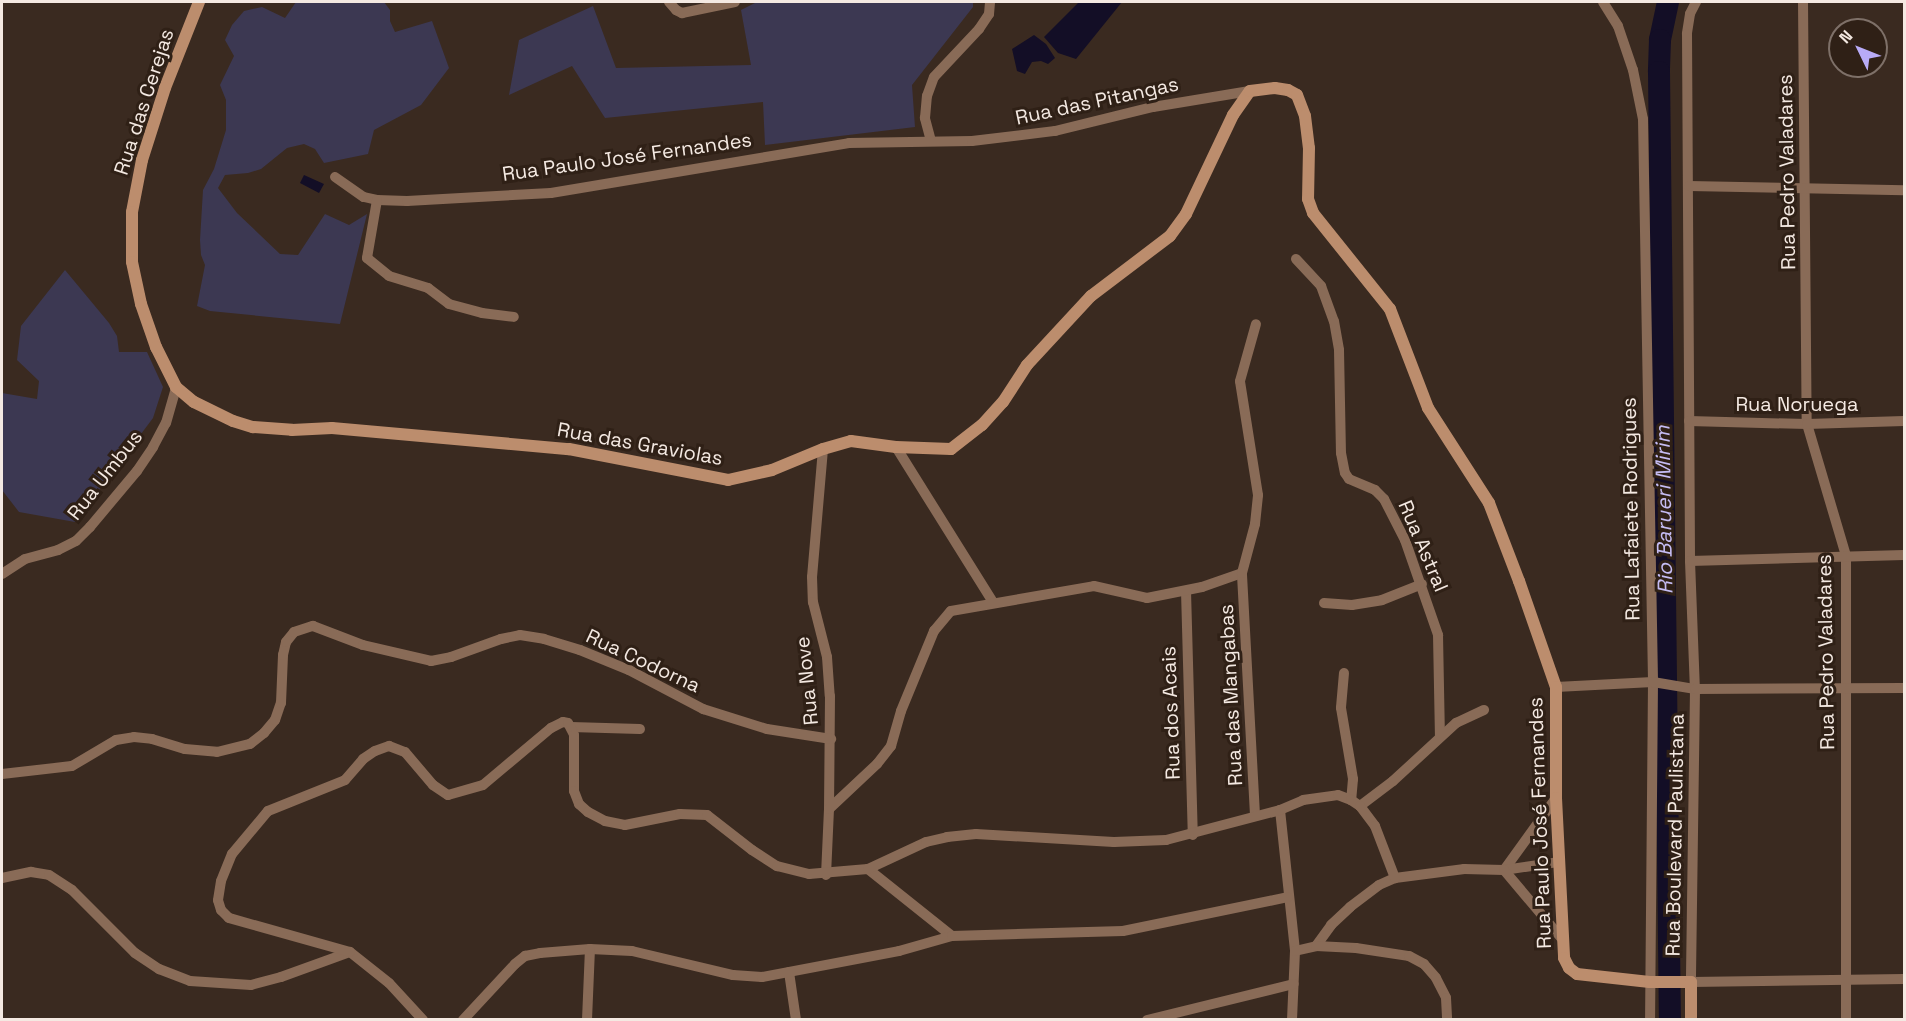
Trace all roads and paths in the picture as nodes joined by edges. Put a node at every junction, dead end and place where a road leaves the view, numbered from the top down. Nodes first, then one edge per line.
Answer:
1 (199, 2) edge
2 (669, 2) edge
3 (735, 2) edge
4 (990, 2) edge
5 (1696, 2) edge
6 (1803, 2) edge
7 (1604, 3) edge
8 (1250, 91) junction
9 (931, 141) junction
10 (334, 177) dead end
11 (1689, 186) junction
12 (1805, 189) junction
13 (1905, 190) edge
14 (377, 200) junction
15 (1296, 259) dead end
16 (514, 317) dead end
17 (1256, 324) dead end
18 (176, 387) junction
19 (1689, 421) junction
20 (1905, 421) edge
21 (1807, 424) junction
22 (896, 447) junction
23 (823, 449) junction
24 (1905, 555) edge
25 (1846, 556) junction
26 (1690, 561) junction
27 (1242, 573) junction
28 (2, 574) edge
29 (1422, 584) junction
30 (1186, 591) junction
31 (993, 602) junction
32 (1324, 603) dead end
33 (1344, 674) dead end
34 (1658, 683) junction
35 (1556, 687) junction
36 (1690, 688) junction
37 (1905, 688) edge
38 (1846, 689) junction
39 (1484, 710) dead end
40 (571, 727) junction
41 (640, 729) dead end
42 (1440, 736) junction
43 (831, 739) junction
44 (2, 774) edge
45 (1556, 798) junction
46 (1356, 803) junction
47 (830, 809) junction
48 (1280, 810) junction
49 (1255, 815) junction
50 (1193, 834) junction
51 (1559, 862) junction
52 (868, 869) junction
53 (1504, 870) junction
54 (826, 875) junction
55 (2, 878) edge
56 (1395, 878) junction
57 (1288, 897) junction
58 (952, 936) junction
59 (1563, 940) junction
60 (1316, 946) junction
61 (590, 949) junction
62 (1295, 951) junction
63 (350, 952) junction
64 (789, 972) junction
65 (1846, 979) junction
66 (1905, 979) edge
67 (1655, 982) junction
68 (1687, 982) junction
69 (1294, 984) junction
70 (423, 1020) edge
71 (463, 1020) edge
72 (587, 1020) edge
73 (796, 1020) edge
74 (1147, 1020) edge
75 (1292, 1020) edge
76 (1447, 1020) edge
77 (1650, 1020) edge
78 (1691, 1020) edge
79 (1846, 1020) edge

1 - 18 main road, Rua das Cerejas
2 - 3 street
4 - 9 street
5 - 11 street
6 - 12 street, Rua Pedro Valadares
7 - 34 street, Rua Lafaiete Rodrigues
8 - 9 street, Rua das Pitangas
8 - 22 main road, Rua das Graviolas
8 - 35 main road, Rua Paulo José Fernandes
9 - 14 street, Rua Paulo José Fernandes
10 - 14 street, Rua Paulo José Fernandes
11 - 12 street
11 - 19 street
12 - 13 street
12 - 21 street, Rua Pedro Valadares
14 - 16 street
15 - 29 street, Rua Astral
17 - 27 street, Rua das Mangabas
18 - 23 main road, Rua das Graviolas
18 - 28 street, Rua Umbus
19 - 21 street, Rua Noruega
19 - 26 street
20 - 21 street, Rua Noruega
21 - 25 street, Rua Pedro Valadares
22 - 23 main road, Rua das Graviolas
22 - 31 street
23 - 43 street, Rua Nove
24 - 25 street
25 - 26 street
25 - 38 street, Rua Pedro Valadares
26 - 36 street
27 - 30 street, Rua das Mangabas
27 - 49 street, Rua das Mangabas
29 - 32 street
29 - 42 street, Rua Astral
30 - 31 street, Rua das Mangabas
30 - 50 street, Rua dos Acais
31 - 47 street, Rua das Mangabas
33 - 46 street
34 - 35 street
34 - 36 street
34 - 67 street, Rua Lafaiete Rodrigues
35 - 45 main road, Rua Paulo José Fernandes
36 - 38 street
36 - 68 street, Rua Boulevard Paulistana
37 - 38 street
38 - 65 street, Rua Pedro Valadares
39 - 42 street
40 - 41 street
40 - 54 street
40 - 63 street
42 - 46 street
43 - 44 street, Rua Codorna
43 - 47 street, Rua Nove
45 - 51 main road, Rua Paulo José Fernandes
45 - 53 street
46 - 48 street
46 - 56 street
47 - 54 street, Rua Nove
48 - 49 street
48 - 57 street
49 - 50 street
50 - 52 street
51 - 53 street
51 - 59 main road, Rua Paulo José Fernandes
52 - 54 street
52 - 58 street
53 - 56 street
53 - 59 street
55 - 63 street
56 - 60 street
57 - 58 street
57 - 62 street
58 - 64 street
59 - 67 main road, Rua Paulo José Fernandes
60 - 62 street
60 - 76 street
61 - 64 street
61 - 71 street
61 - 72 street
62 - 69 street
63 - 70 street
64 - 73 street
65 - 66 street
65 - 68 street
65 - 79 street, Rua Pedro Valadares
67 - 68 main road, Rua Paulo José Fernandes
67 - 77 street, Rua Lafaiete Rodrigues
68 - 78 main road
69 - 74 street
69 - 75 street

